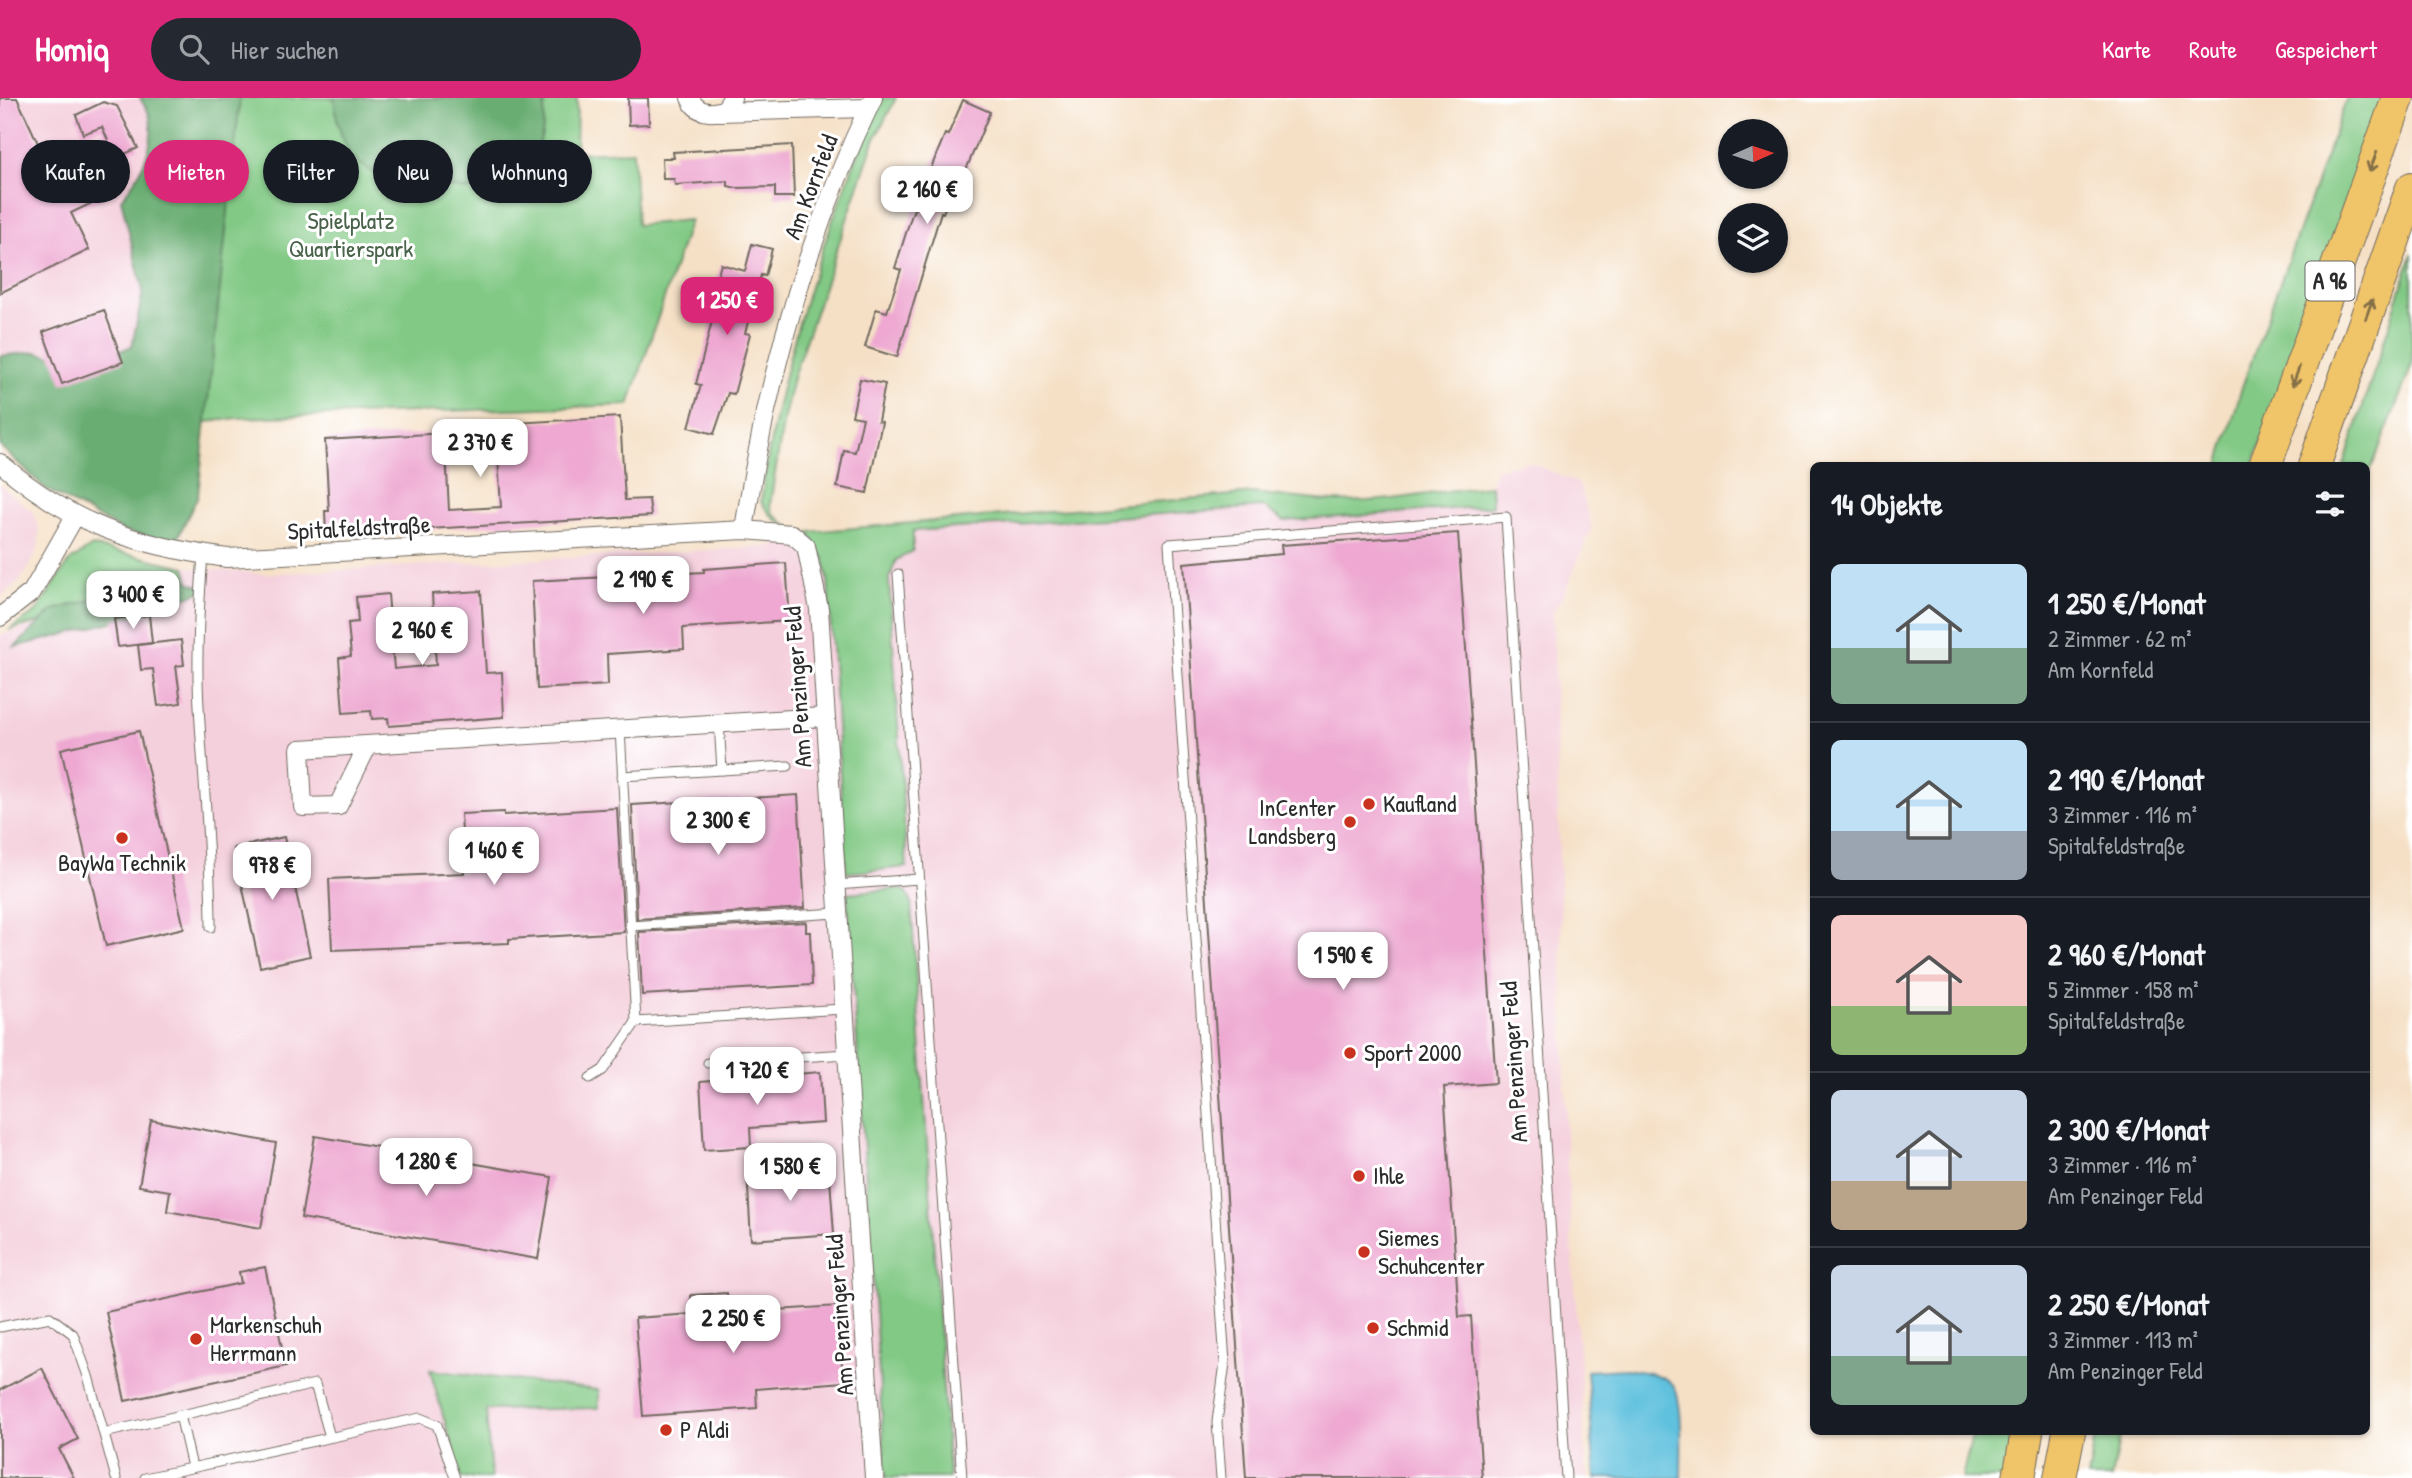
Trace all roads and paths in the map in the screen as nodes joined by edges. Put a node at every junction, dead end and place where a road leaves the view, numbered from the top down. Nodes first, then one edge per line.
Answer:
1 (690, 98) edge
2 (732, 98) edge
3 (2398, 98) edge
4 (870, 103) edge
5 (719, 112) junction
6 (2412, 188) edge
7 (2266, 462) edge
8 (2315, 462) edge
9 (0, 463) edge
10 (75, 516) junction
11 (744, 530) junction
12 (204, 555) junction
13 (898, 574) dead end
14 (0, 617) edge
15 (825, 717) junction
16 (719, 723) junction
17 (620, 729) junction
18 (368, 745) junction
19 (788, 766) dead end
20 (722, 771) junction
21 (622, 776) junction
22 (919, 879) junction
23 (836, 885) junction
24 (837, 913) junction
25 (629, 926) junction
26 (211, 927) dead end
27 (843, 1009) junction
28 (636, 1022) junction
29 (847, 1054) junction
30 (708, 1063) dead end
31 (590, 1077) dead end
32 (0, 1327) edge
33 (180, 1415) junction
34 (104, 1433) junction
35 (2026, 1435) edge
36 (2068, 1435) edge
37 (330, 1437) junction
38 (192, 1467) junction
39 (116, 1478) edge
40 (145, 1478) edge
41 (454, 1478) edge
42 (874, 1478) edge
43 (961, 1478) edge
44 (1221, 1478) edge
45 (1566, 1478) edge
46 (2019, 1478) edge
47 (2060, 1478) edge

1 - 5 street, Am Kornfeld
2 - 5 street
3 -> 7 highway, A 96
4 - 5 street, Am Kornfeld
4 - 11 street, Am Kornfeld
8 -> 6 highway, A 96
9 - 10 street, Spitalfeldstraße
10 - 12 street, Spitalfeldstraße
10 - 14 street
11 - 12 street, Spitalfeldstraße
11 - 15 street, Am Penzinger Feld
12 - 26 lane
13 - 22 lane
15 - 16 street
15 - 23 street, Am Penzinger Feld
16 - 17 street
16 - 20 lane
17 - 18 street
17 - 21 lane
18 - 18 street
19 - 20 lane
20 - 21 lane
21 - 25 lane
22 - 23 lane
22 - 43 lane
23 - 24 street, Am Penzinger Feld
24 - 25 lane
24 - 27 street, Am Penzinger Feld
25 - 28 lane
27 - 28 lane
27 - 29 street, Am Penzinger Feld
28 - 31 lane
29 - 30 lane
29 - 42 street, Am Penzinger Feld
32 - 34 lane
33 - 34 lane
33 - 37 lane
33 - 38 lane
34 - 39 lane
35 - 46 highway
36 - 47 highway
37 - 38 lane
37 - 41 lane
38 - 40 lane
44 - 45 lane, Am Penzinger Feld

